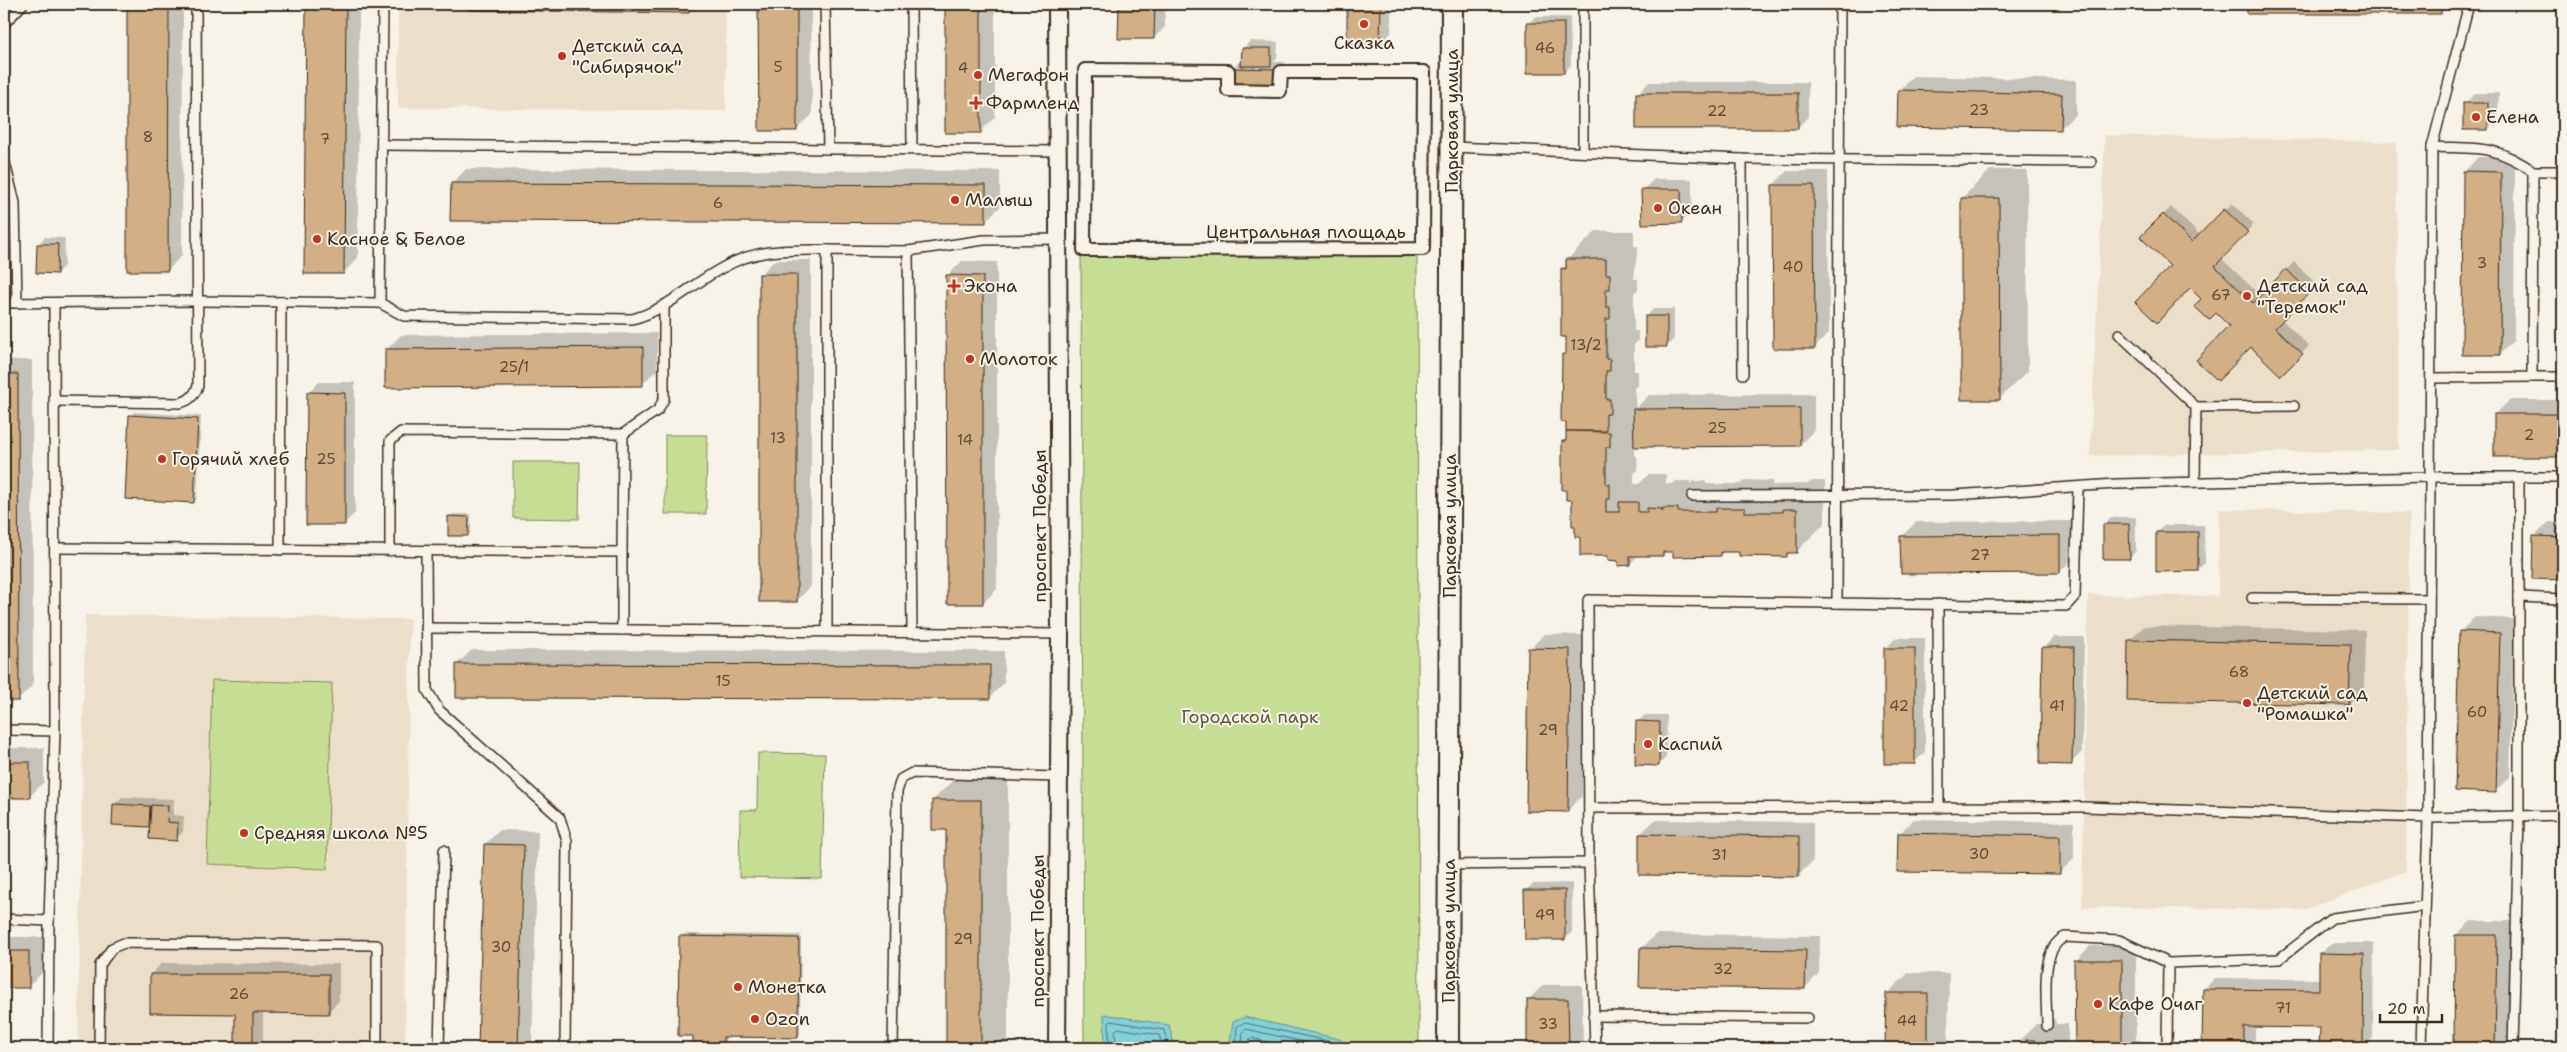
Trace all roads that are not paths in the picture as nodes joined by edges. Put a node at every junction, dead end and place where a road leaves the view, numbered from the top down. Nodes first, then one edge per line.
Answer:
1 (23, 4) edge
2 (196, 4) edge
3 (383, 4) edge
4 (825, 4) edge
5 (911, 4) edge
6 (1057, 4) edge
7 (1452, 4) edge
8 (1582, 4) edge
9 (1840, 4) edge
10 (2469, 4) edge
11 (4, 24) edge
12 (1085, 70) joint
13 (383, 145) junction
14 (1452, 147) junction
15 (2432, 148) junction
16 (828, 149) junction
17 (912, 150) junction
18 (1058, 151) junction
19 (1583, 151) junction
20 (4, 159) edge
21 (1742, 159) junction
22 (1839, 160) junction
23 (2091, 162) dead end
24 (2533, 171) junction
25 (2563, 171) edge
26 (1059, 239) junction
27 (827, 250) junction
28 (908, 251) junction
29 (197, 301) junction
30 (281, 302) junction
31 (4, 303) edge
32 (17, 303) junction
33 (54, 304) junction
34 (380, 304) junction
35 (664, 305) junction
36 (2119, 334) dead end
37 (1743, 374) dead end
38 (2532, 377) junction
39 (2563, 377) edge
40 (2431, 378) junction
41 (55, 401) junction
42 (2294, 406) dead end
43 (2196, 407) junction
44 (623, 434) junction
45 (2431, 477) junction
46 (2519, 477) junction
47 (2563, 477) edge
48 (2195, 482) junction
49 (2078, 488) junction
50 (1692, 496) dead end
51 (1838, 496) junction
52 (55, 548) junction
53 (280, 550) junction
54 (390, 551) junction
55 (426, 551) junction
56 (622, 552) junction
57 (2252, 598) dead end
58 (2519, 598) junction
59 (2563, 598) edge
60 (2429, 599) junction
61 (1837, 603) junction
62 (1938, 604) junction
63 (426, 628) junction
64 (622, 630) junction
65 (827, 631) junction
66 (912, 632) junction
67 (1060, 634) junction
68 (4, 730) edge
69 (55, 731) junction
70 (1059, 777) junction
71 (1589, 808) junction
72 (1938, 808) junction
73 (2563, 815) edge
74 (2519, 817) junction
75 (2428, 818) junction
76 (444, 850) dead end
77 (1589, 863) junction
78 (1449, 865) junction
79 (2425, 906) junction
80 (4, 919) edge
81 (49, 921) junction
82 (2168, 963) junction
83 (1593, 1016) junction
84 (1808, 1018) dead end
85 (2047, 1026) dead end
86 (48, 1048) edge
87 (99, 1048) edge
88 (377, 1048) edge
89 (439, 1048) edge
90 (565, 1048) edge
91 (893, 1048) edge
92 (1057, 1048) edge
93 (1448, 1048) edge
94 (1595, 1048) edge
95 (2167, 1048) edge
96 (2421, 1048) edge
97 (2513, 1048) edge

1 - 11 lane
2 - 29 lane
3 - 13 lane
4 - 16 lane
5 - 17 lane
6 - 18 street, проспект Победы
7 - 14 street, Парковая улица
8 - 19 lane
9 - 22 lane
10 - 15 lane
12 - 12 street, Центральная площадь
13 - 16 lane
13 - 34 lane
14 - 19 lane
14 - 78 street, Парковая улица
15 - 24 lane
15 - 40 lane
16 - 17 lane
17 - 18 lane
18 - 26 street, проспект Победы
19 - 21 lane
20 - 32 lane
21 - 22 lane
21 - 37 lane
22 - 23 lane
22 - 51 lane
24 - 25 lane
24 - 38 lane
26 - 28 lane
26 - 67 street, проспект Победы
27 - 28 lane
27 - 35 lane
27 - 65 lane
28 - 66 lane
29 - 30 lane
29 - 33 lane
29 - 41 lane
30 - 34 lane
30 - 53 lane
31 - 32 lane
32 - 33 lane
33 - 41 lane
34 - 35 lane
35 - 44 lane
36 - 43 lane
38 - 39 lane
38 - 40 lane
40 - 45 lane
41 - 52 lane
42 - 43 lane
43 - 48 lane
44 - 54 lane
44 - 56 lane
45 - 46 lane
45 - 48 lane
45 - 60 lane
46 - 47 lane
46 - 58 lane
48 - 49 lane
49 - 51 lane
49 - 62 lane
50 - 51 lane
51 - 61 lane
52 - 53 lane
52 - 69 lane
53 - 54 lane
54 - 55 lane
55 - 56 lane
55 - 63 lane
56 - 64 lane
57 - 60 lane
58 - 59 lane
58 - 74 lane
60 - 75 lane
61 - 62 lane
61 - 71 lane
62 - 72 lane
63 - 64 lane
63 - 90 lane
64 - 65 lane
65 - 66 lane
66 - 67 lane
67 - 70 street, проспект Победы
68 - 69 lane
69 - 81 lane
70 - 91 lane
70 - 92 street, проспект Победы
71 - 72 lane
71 - 77 lane
72 - 75 lane
73 - 74 lane
74 - 75 lane
74 - 97 lane
75 - 79 lane
76 - 89 lane
77 - 78 lane
77 - 83 lane
78 - 93 street, Парковая улица
79 - 82 lane
79 - 96 lane
80 - 81 lane
81 - 86 lane
82 - 85 lane
82 - 95 lane
83 - 84 lane
83 - 94 lane
87 - 88 lane

